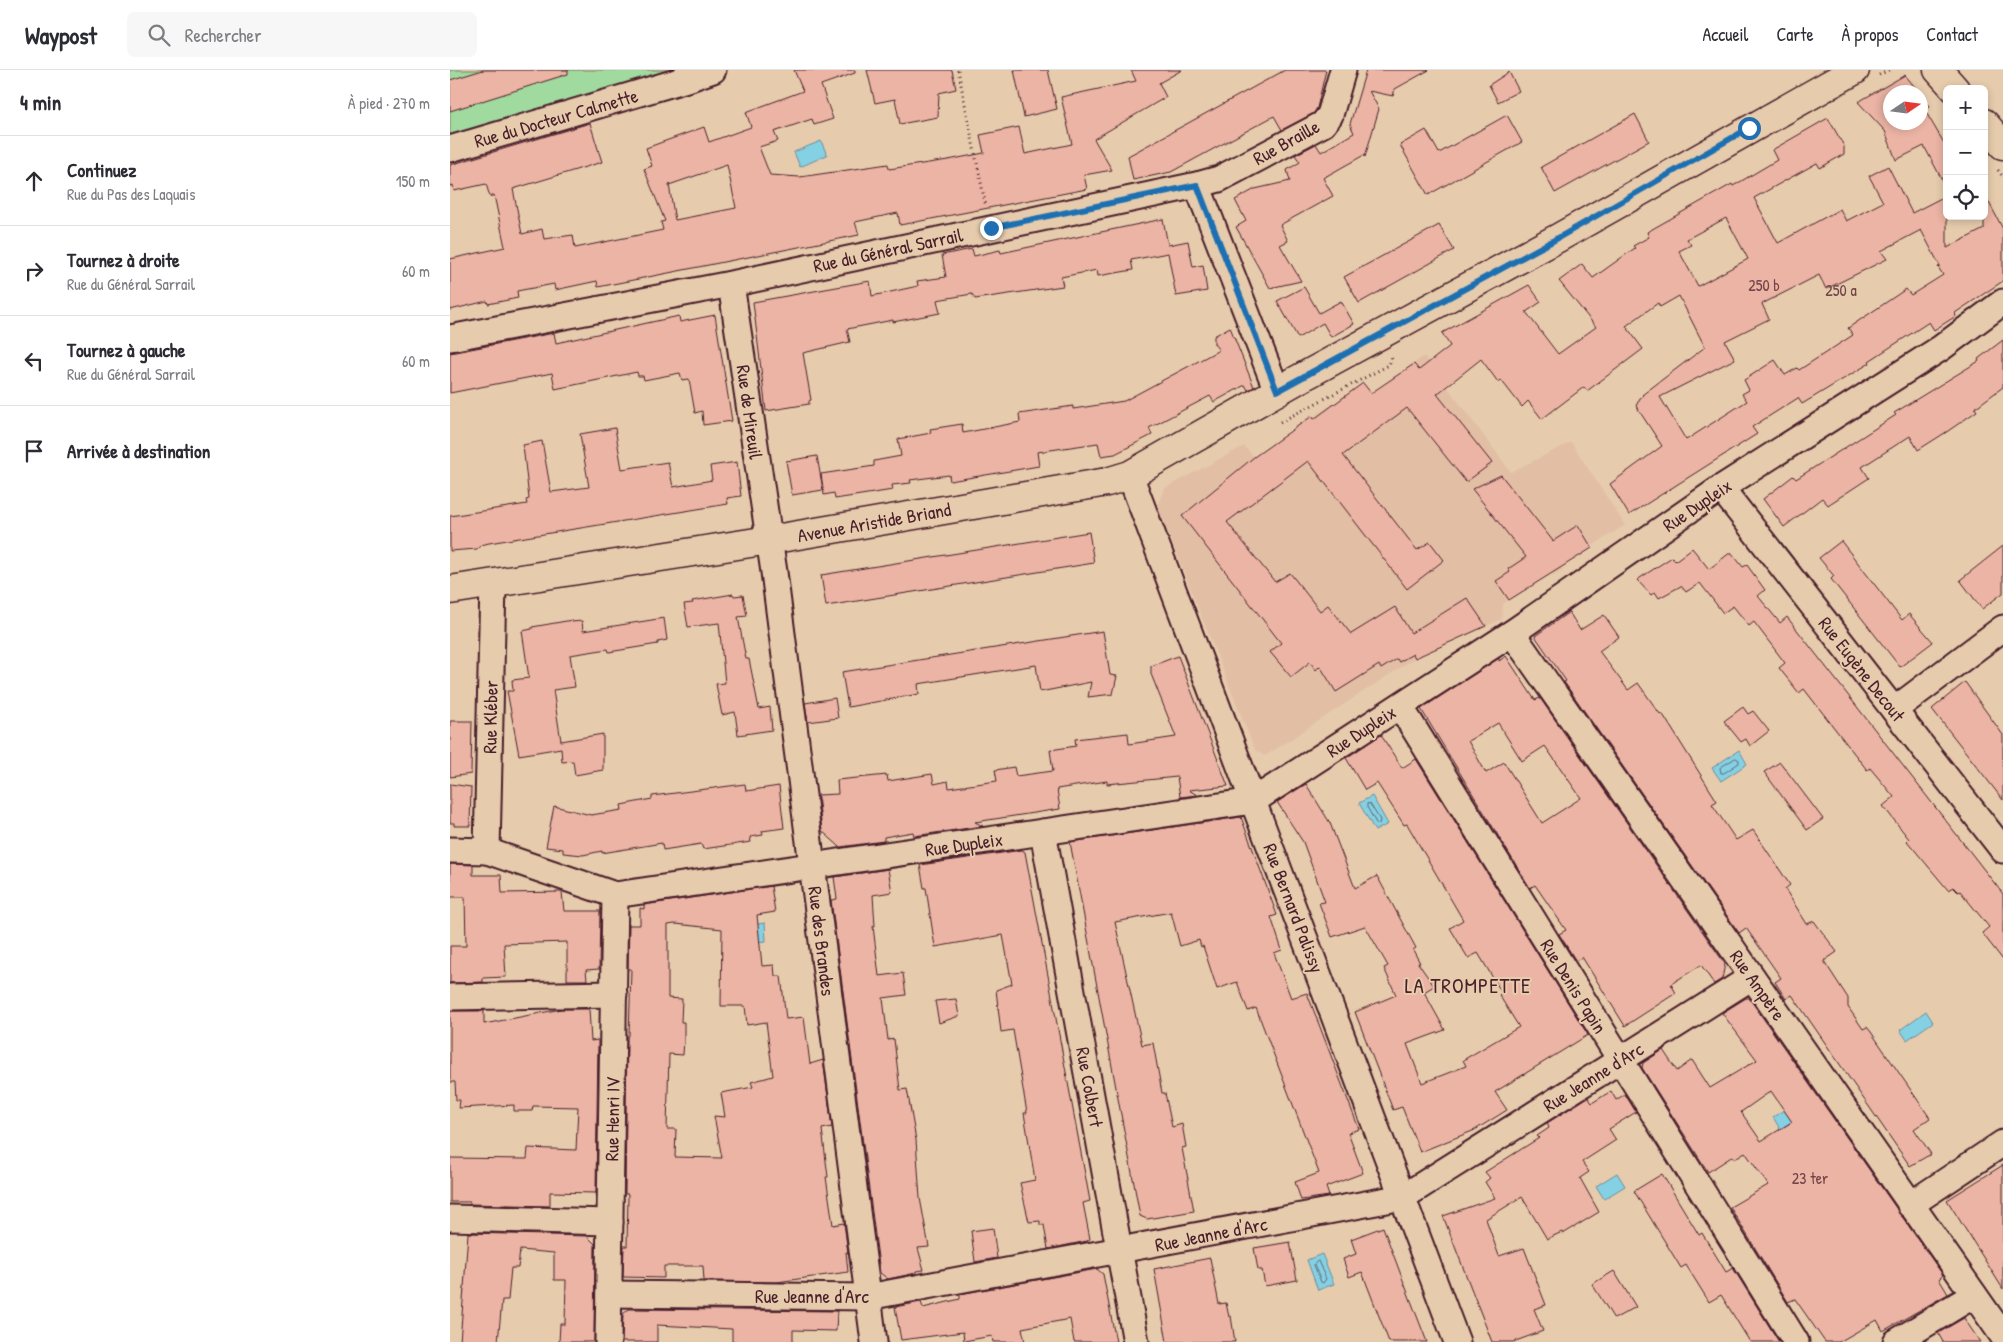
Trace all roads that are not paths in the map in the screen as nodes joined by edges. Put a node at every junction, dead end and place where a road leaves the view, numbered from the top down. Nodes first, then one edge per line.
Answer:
1 (713, 70) edge
2 (1343, 70) edge
3 (1938, 70) edge
4 (689, 74) edge
5 (1863, 75) edge
6 (1951, 85) edge
7 (1988, 128) edge
8 (2003, 146) edge
9 (450, 150) edge
10 (1197, 185) junction
11 (731, 284) junction
12 (2003, 302) edge
13 (450, 338) edge
14 (1277, 391) junction
15 (1130, 475) junction
16 (1721, 488) junction
17 (769, 540) junction
18 (493, 584) junction
19 (450, 590) edge
20 (2003, 628) edge
21 (1512, 632) junction
22 (1400, 706) junction
23 (1894, 710) junction
24 (1253, 801) junction
25 (1043, 832) junction
26 (450, 850) edge
27 (2003, 850) edge
28 (487, 851) junction
29 (812, 866) junction
30 (616, 895) junction
31 (1752, 977) junction
32 (614, 994) junction
33 (450, 997) edge
34 (1620, 1060) junction
35 (2003, 1143) edge
36 (1403, 1197) junction
37 (1910, 1205) junction
38 (450, 1218) edge
39 (610, 1222) junction
40 (1120, 1251) junction
41 (609, 1294) junction
42 (1974, 1295) junction
43 (868, 1297) junction
44 (2003, 1336) edge
45 (608, 1342) edge
46 (874, 1342) edge
47 (1136, 1342) edge
48 (1458, 1342) edge
49 (1796, 1342) edge
50 (1896, 1342) edge

1 - 4 street, Rue du Docteur Calmette
2 - 10 street, Rue Braille
3 - 6 street
4 - 9 street, Rue du Docteur Calmette
5 - 14 street, Avenue Aristide Briand
7 - 8 street
10 - 11 street, Rue du Général Sarrail
10 - 14 street
11 - 13 street, Rue du Général Sarrail
11 - 17 street, Rue de Mireuil
12 - 16 street, Rue Dupleix
14 - 15 street, Avenue Aristide Briand
15 - 17 street, Avenue Aristide Briand
15 - 24 street, Rue Bernard Palissy
16 - 21 street, Rue Dupleix
16 - 23 street, Rue Eugène Decout
17 - 18 street, Avenue Aristide Briand
17 - 29 street, Rue des Brandes
18 - 19 street, Avenue Aristide Briand
18 - 28 street, Rue Kléber
20 - 23 street
21 - 22 street, Rue Dupleix
21 - 31 street, Rue Ampère
22 - 24 street, Rue Dupleix
22 - 34 street, Rue Denis Papin
23 - 27 street, Rue Eugène Decout
24 - 25 street, Rue Dupleix
24 - 36 street, Rue Bernard Palissy
25 - 29 street, Rue Dupleix
25 - 40 street, Rue Colbert
26 - 28 street
28 - 30 street
29 - 30 street, Rue Dupleix
29 - 43 street, Rue des Brandes
30 - 32 street, Rue Henri IV
31 - 34 street, Rue Jeanne d'Arc
31 - 37 street, Rue Ampère
32 - 33 street
32 - 39 street, Rue Henri IV
34 - 36 street, Rue Jeanne d'Arc
34 - 49 street, Rue Denis Papin
35 - 37 street
36 - 40 street, Rue Jeanne d'Arc
36 - 48 street, Rue Bernard Palissy
37 - 42 street, Rue Ampère
38 - 39 street
39 - 41 street, Rue Henri IV
40 - 43 street, Rue Jeanne d'Arc
40 - 47 street, Rue Colbert
41 - 43 street, Rue Jeanne d'Arc
41 - 45 street, Rue Henri IV
42 - 44 street, Rue Ampère
42 - 50 street
43 - 46 street, Rue des Brandes

